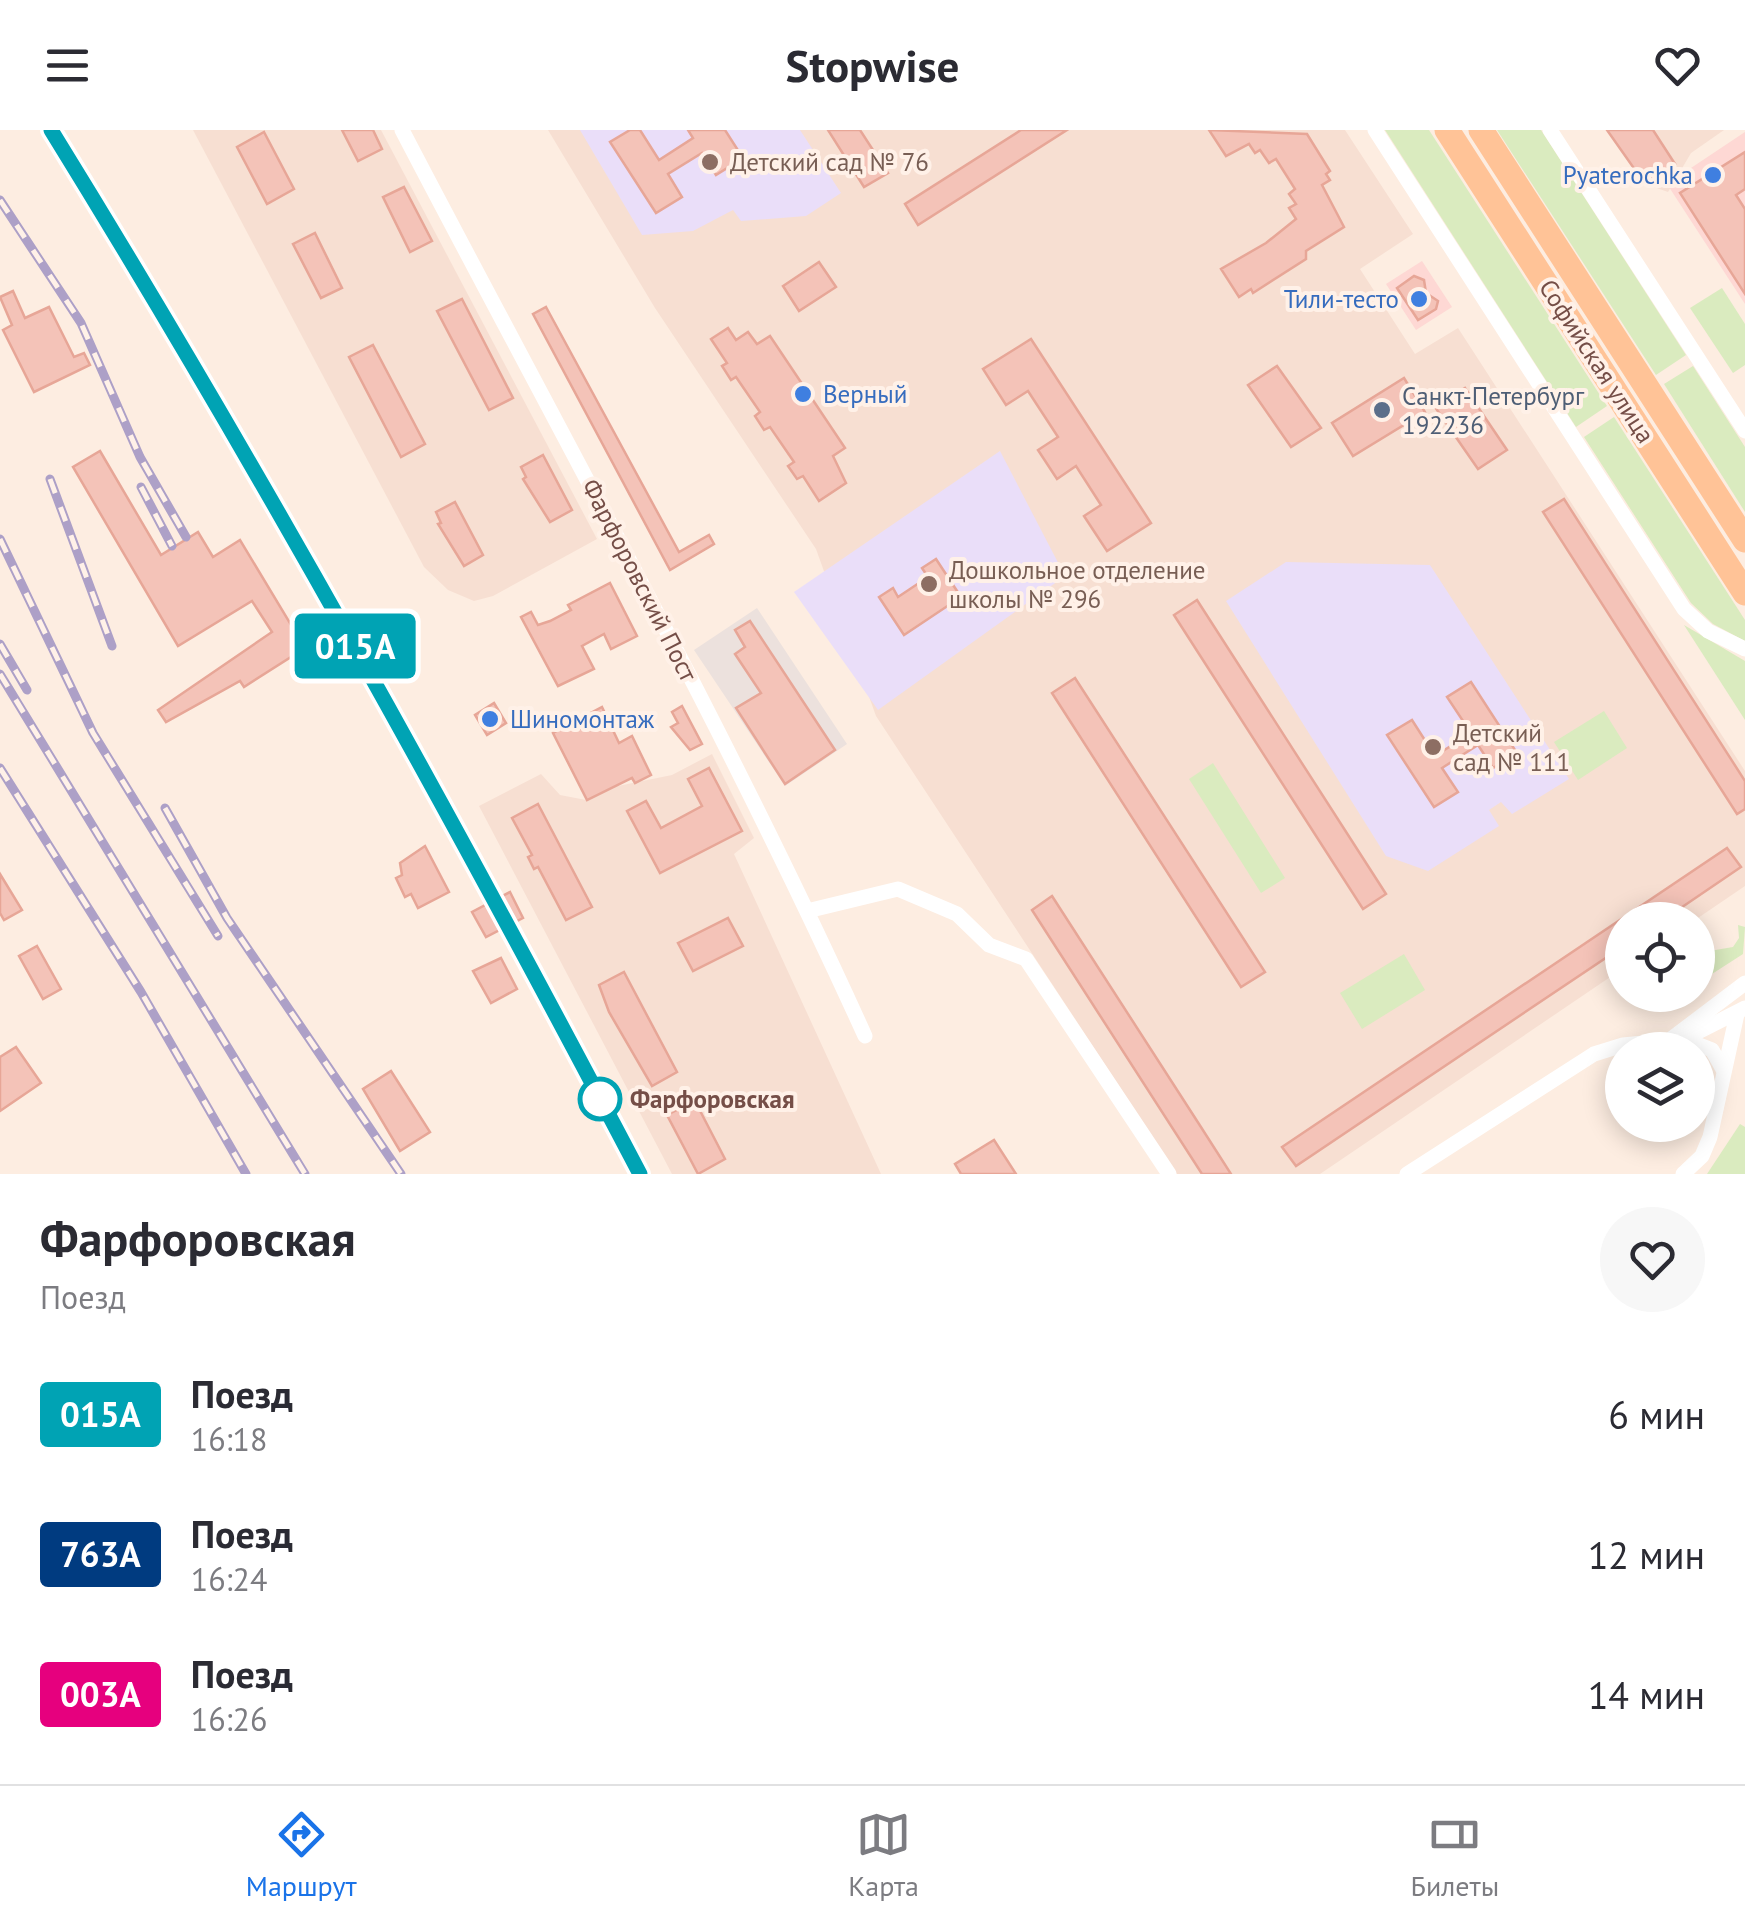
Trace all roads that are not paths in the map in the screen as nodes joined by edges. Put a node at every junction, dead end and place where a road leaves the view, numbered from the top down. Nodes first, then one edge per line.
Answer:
1 (402, 130) edge
2 (1375, 130) edge
3 (1447, 130) edge
4 (1480, 130) edge
5 (1550, 130) edge
6 (1745, 431) edge
7 (1745, 540) edge
8 (1745, 593) edge
9 (1745, 650) edge
10 (807, 911) junction
11 (1745, 983) edge
12 (1741, 1011) edge
13 (1686, 1032) edge
14 (1693, 1032) edge
15 (865, 1036) dead end
16 (1605, 1050) edge
17 (1715, 1055) edge
18 (1724, 1071) junction
19 (1170, 1174) edge
20 (1408, 1174) edge
21 (1683, 1174) edge

1 - 10 street, Фарфоровский Пост
2 - 9 street
3 - 8 main road, Софийская улица
4 - 7 main road, Софийская улица
5 - 6 street
10 - 15 street, Фарфоровский Пост
10 - 19 street
11 - 13 street
12 - 14 street
12 - 18 street
16 - 20 street
17 - 18 street
18 - 21 street

